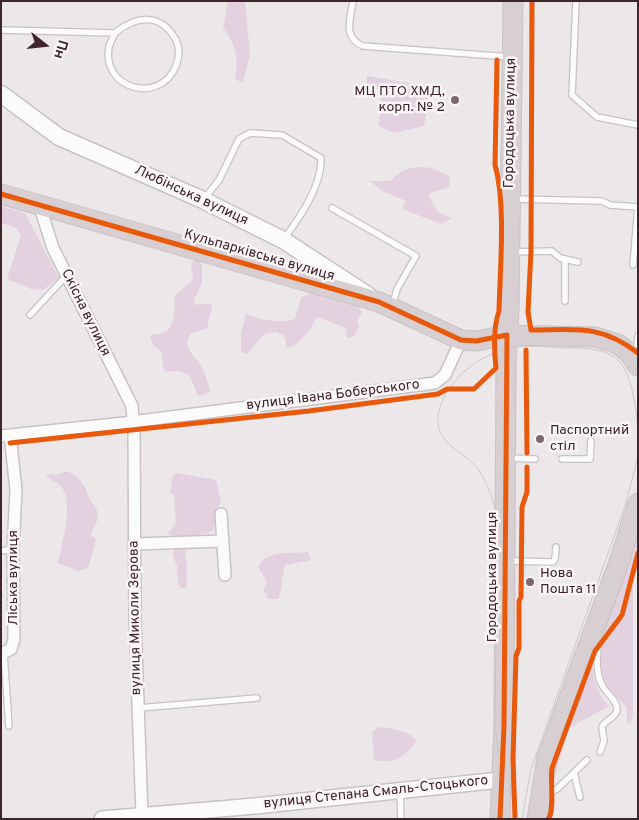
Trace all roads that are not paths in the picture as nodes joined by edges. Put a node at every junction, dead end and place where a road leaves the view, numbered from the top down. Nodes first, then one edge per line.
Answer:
1 (353, 1) edge
2 (513, 1) edge
3 (576, 1) edge
4 (1, 30) edge
5 (115, 33) junction
6 (512, 57) junction
7 (1, 94) edge
8 (638, 125) edge
9 (1, 194) edge
10 (511, 199) junction
11 (203, 200) junction
12 (39, 204) junction
13 (638, 207) edge
14 (332, 208) dead end
15 (283, 240) junction
16 (300, 252) junction
17 (510, 252) junction
18 (565, 259) junction
19 (578, 262) dead end
20 (633, 265) dead end
21 (66, 276) junction
22 (290, 276) junction
23 (565, 301) dead end
24 (385, 306) junction
25 (30, 315) dead end
26 (508, 335) junction
27 (638, 336) edge
28 (461, 340) junction
29 (637, 344) edge
30 (638, 366) edge
31 (134, 422) junction
32 (6, 435) edge
33 (591, 441) dead end
34 (505, 458) junction
35 (535, 459) dead end
36 (562, 459) dead end
37 (638, 503) edge
38 (221, 514) dead end
39 (223, 541) junction
40 (134, 544) junction
41 (556, 547) dead end
42 (7, 550) edge
43 (504, 561) junction
44 (224, 574) dead end
45 (599, 618) junction
46 (3, 654) edge
47 (257, 698) dead end
48 (138, 708) junction
49 (9, 726) dead end
50 (600, 752) dead end
51 (587, 760) dead end
52 (574, 773) junction
53 (500, 780) junction
54 (400, 791) junction
55 (580, 797) dead end
56 (538, 800) junction
57 (142, 815) junction
58 (102, 819) edge
59 (401, 819) edge
60 (500, 819) edge
61 (537, 819) edge

1 - 6 lane
2 - 6 main road, Городоцька вулиця
3 - 8 lane
4 - 5 lane
5 - 5 lane
6 - 10 main road, Городоцька вулиця
7 - 11 main road, Любінська вулиця
9 - 12 main road, Кульпарківська вулиця
10 - 13 lane
10 - 17 main road, Городоцька вулиця
11 - 15 main road, Любінська вулиця
11 - 15 lane
12 - 21 street, Скісна вулиця
12 - 22 main road, Кульпарківська вулиця
13 - 20 lane
14 - 24 lane
15 - 16 main road, Любінська вулиця
16 - 22 main road
16 - 24 main road, Любінська вулиця
17 - 18 lane
17 - 26 main road, Городоцька вулиця
18 - 19 lane
18 - 23 lane
21 - 25 lane
21 - 31 street, Скісна вулиця
22 - 24 main road, Кульпарківська вулиця
24 - 28 main road, Кульпарківська вулиця
26 - 28 main road, Кульпарківська вулиця
26 - 30 main road
26 - 34 main road, Городоцька вулиця
27 - 29 lane
28 - 31 street, вулиця Івана Боберського
29 - 30 lane
31 - 32 street, вулиця Івана Боберського
31 - 40 street, вулиця Миколи Зерова
32 - 42 street, Ліська вулиця
33 - 36 lane
34 - 35 lane
34 - 43 main road, Городоцька вулиця
37 - 45 main road
38 - 39 street
39 - 40 street
39 - 44 street
40 - 48 street, вулиця Миколи Зерова
41 - 43 lane
42 - 46 street, Ліська вулиця
43 - 53 main road, Городоцька вулиця
45 - 50 lane
45 - 56 main road
46 - 49 lane
47 - 48 lane
48 - 57 street, вулиця Миколи Зерова
51 - 52 lane
52 - 55 lane
52 - 56 lane
53 - 54 street, вулиця Степана Смаль-Стоцького
53 - 60 main road, Городоцька вулиця
54 - 57 street, вулиця Степана Смаль-Стоцького
54 - 59 lane
56 - 61 main road
57 - 58 street, вулиця Степана Смаль-Стоцького

